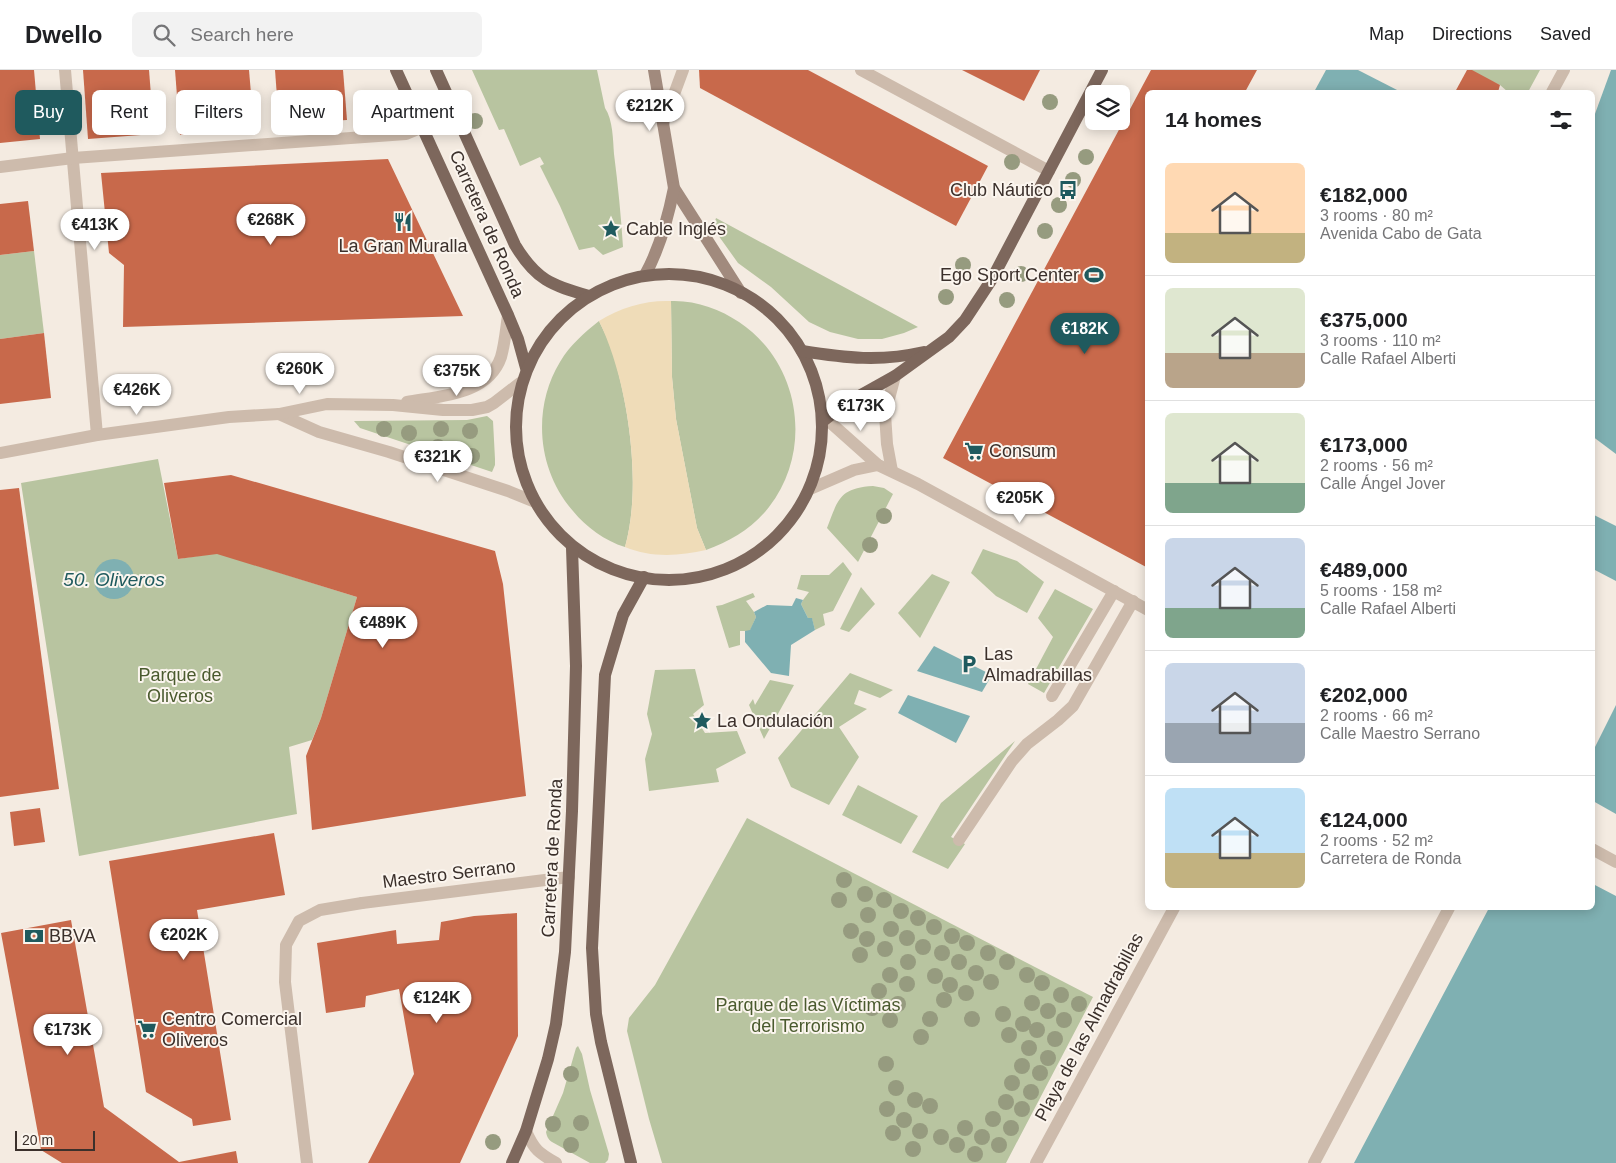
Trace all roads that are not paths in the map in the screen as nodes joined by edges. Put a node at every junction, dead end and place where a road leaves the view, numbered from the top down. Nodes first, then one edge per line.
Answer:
1 (65, 70) edge
2 (396, 70) edge
3 (436, 70) edge
4 (654, 70) edge
5 (683, 70) edge
6 (861, 70) edge
7 (1102, 70) edge
8 (1564, 70) edge
9 (405, 90) edge
10 (1553, 90) edge
11 (663, 124) junction
12 (392, 135) edge
13 (427, 135) edge
14 (73, 158) junction
15 (0, 166) edge
16 (1049, 171) junction
17 (674, 188) junction
18 (645, 275) junction
19 (741, 293) junction
20 (589, 296) junction
21 (508, 315) junction
22 (802, 351) junction
23 (929, 351) junction
24 (526, 368) junction
25 (894, 376) junction
26 (520, 383) junction
27 (393, 404) junction
28 (279, 414) junction
29 (824, 419) junction
30 (97, 435) junction
31 (0, 454) edge
32 (878, 465) junction
33 (892, 471) junction
34 (810, 489) junction
35 (534, 502) junction
36 (572, 548) junction
37 (644, 577) junction
38 (1114, 591) junction
39 (1134, 601) junction
40 (1145, 608) edge
41 (1052, 696) dead end
42 (959, 840) dead end
43 (1595, 851) edge
44 (1616, 862) edge
45 (569, 877) junction
46 (1173, 910) edge
47 (1448, 910) edge
48 (526, 1131) junction
49 (630, 1162) edge
50 (307, 1163) edge
51 (512, 1163) edge
52 (556, 1163) edge
53 (1036, 1163) edge
54 (1314, 1163) edge

1 - 14 street
2 - 9 main road, Carretera de Ronda
3 - 20 main road, Carretera de Ronda
4 - 11 main road
5 - 11 street
6 - 16 street
7 - 16 main road
8 - 10 street
11 - 17 main road
12 - 14 street
13 - 21 main road, Carretera de Ronda
14 - 15 street
14 - 30 street
16 - 23 main road
17 - 18 main road
17 - 19 main road
18 - 19 main road
18 - 20 main road
19 - 22 main road
20 - 24 main road
21 - 24 main road, Carretera de Ronda
21 - 27 street
22 - 23 main road
22 - 29 main road
23 - 25 main road
24 - 26 main road
25 - 29 main road
25 - 33 street
26 - 27 street
26 - 35 main road
27 - 28 street
28 - 30 street
28 - 35 street
29 - 32 street
29 - 34 main road
30 - 31 street
32 - 33 street
32 - 34 street
33 - 38 street
34 - 37 main road
35 - 36 main road
36 - 37 main road
36 - 45 main road, Carretera de Ronda
37 - 49 main road
38 - 39 street
38 - 41 street
39 - 40 street
39 - 42 street
43 - 44 street
45 - 48 main road, Carretera de Ronda
45 - 50 street, Maestro Serrano
46 - 53 street, Playa de las Almadrabillas
47 - 54 street
48 - 51 main road, Carretera de Ronda
48 - 52 street

